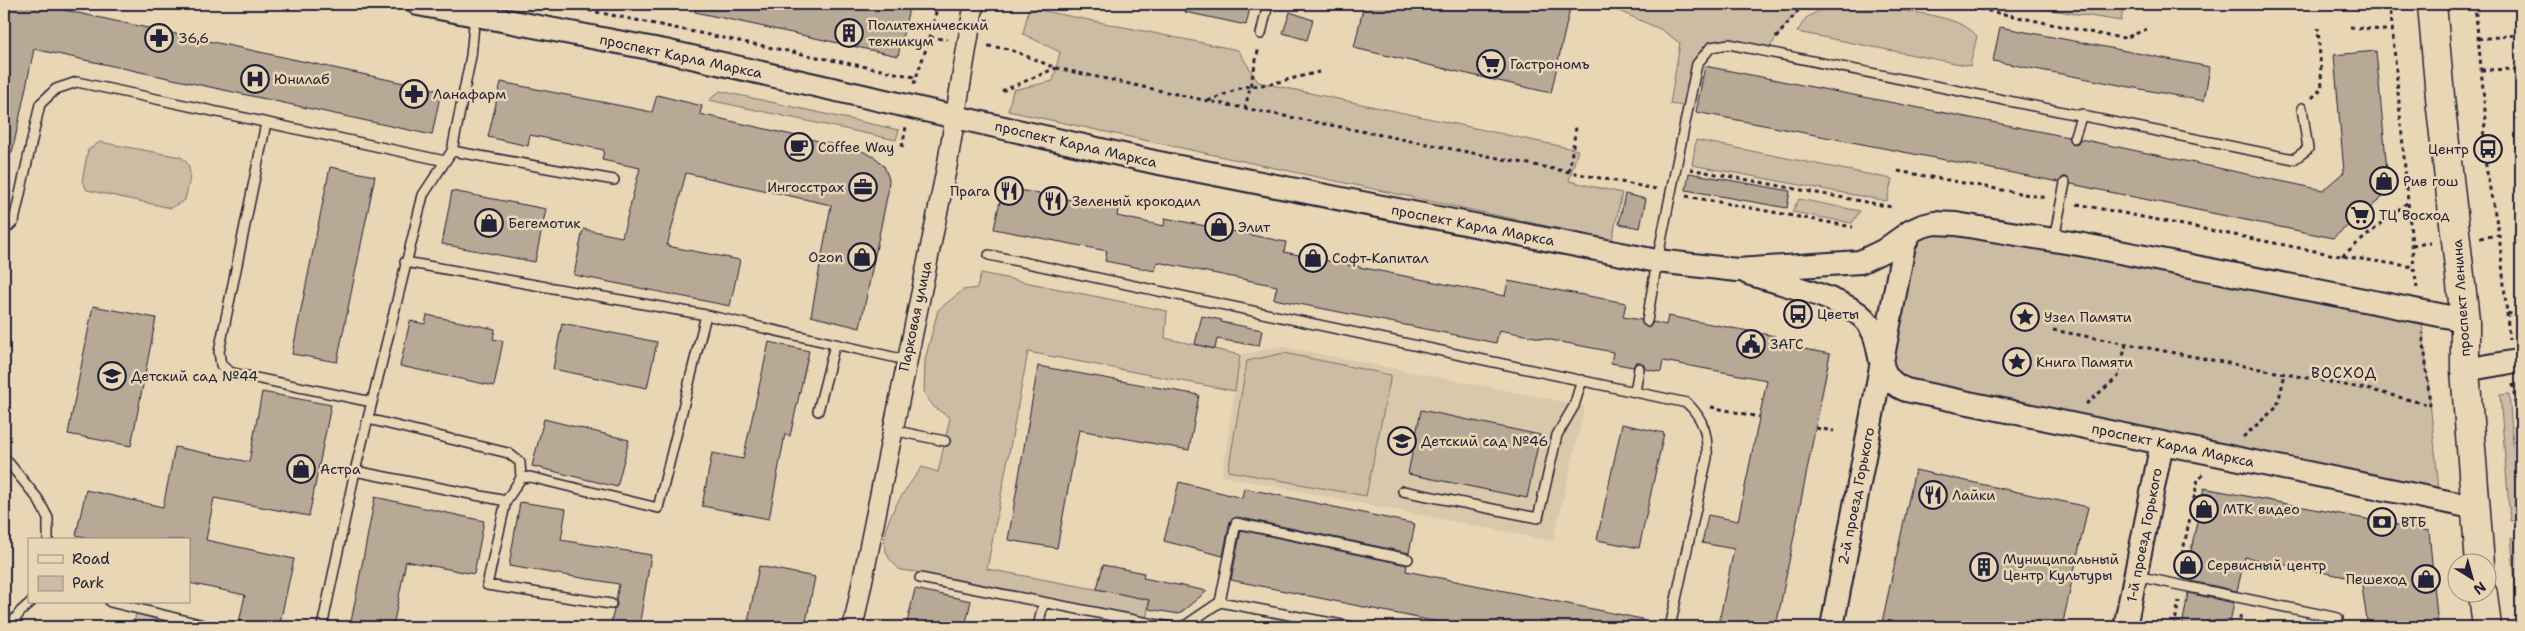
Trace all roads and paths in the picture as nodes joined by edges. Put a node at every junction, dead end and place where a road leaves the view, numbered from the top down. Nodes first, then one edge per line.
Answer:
1 (418, 4) edge
2 (557, 4) edge
3 (938, 4) edge
4 (974, 4) edge
5 (1268, 4) edge
6 (1808, 4) edge
7 (1956, 4) edge
8 (2390, 4) edge
9 (2432, 4) edge
10 (2474, 4) edge
11 (475, 9) edge
12 (2350, 27) dead end
13 (2318, 28) dead end
14 (2147, 29) dead end
15 (2393, 31) junction
16 (1261, 34) joint
17 (2516, 35) dead end
18 (2478, 39) junction
19 (966, 43) junction
20 (1768, 51) junction
21 (1056, 68) junction
22 (2521, 69) edge
23 (2482, 70) junction
24 (1323, 71) dead end
25 (915, 77) junction
26 (1250, 86) junction
27 (1002, 91) dead end
28 (1208, 101) junction
29 (910, 107) junction
30 (2302, 108) joint
31 (1245, 109) junction
32 (2082, 114) junction
33 (954, 117) junction
34 (266, 123) junction
35 (1576, 127) dead end
36 (2074, 138) dead end
37 (902, 148) dead end
38 (452, 151) junction
39 (445, 161) junction
40 (1677, 166) junction
41 (1569, 171) junction
42 (614, 180) dead end
43 (2065, 183) dead end
44 (1672, 193) junction
45 (2408, 201) junction
46 (1892, 207) dead end
47 (1853, 227) dead end
48 (4, 231) edge
49 (1911, 231) junction
50 (2054, 240) junction
51 (989, 255) dead end
52 (2342, 256) dead end
53 (1657, 261) junction
54 (406, 262) junction
55 (2414, 267) dead end
56 (1737, 270) junction
57 (2507, 313) junction
58 (706, 315) junction
59 (2521, 316) edge
60 (2465, 320) junction
61 (1647, 321) dead end
62 (835, 344) junction
63 (2126, 344) dead end
64 (906, 360) junction
65 (2514, 362) junction
66 (1881, 365) junction
67 (1640, 368) dead end
68 (2466, 370) junction
69 (2285, 374) dead end
70 (1582, 380) junction
71 (1636, 392) junction
72 (372, 402) junction
73 (1687, 403) junction
74 (818, 410) dead end
75 (1759, 417) dead end
76 (368, 420) junction
77 (2063, 422) junction
78 (1816, 428) dead end
79 (891, 430) junction
80 (1834, 431) dead end
81 (945, 441) dead end
82 (2162, 442) junction
83 (2520, 444) edge
84 (2223, 455) junction
85 (4, 457) edge
86 (2521, 460) edge
87 (355, 471) junction
88 (521, 478) junction
89 (1403, 491) dead end
90 (506, 502) junction
91 (2477, 508) junction
92 (48, 538) edge
93 (2479, 554) edge
94 (1408, 559) dead end
95 (2136, 576) junction
96 (920, 578) dead end
97 (2179, 584) junction
98 (1220, 602) junction
99 (30, 604) edge
100 (118, 604) edge
101 (611, 604) dead end
102 (1043, 604) junction
103 (2484, 604) edge
104 (2338, 618) dead end
105 (10, 627) edge
106 (202, 627) edge
107 (322, 627) edge
108 (853, 627) edge
109 (1038, 627) edge
110 (1170, 627) edge
111 (1182, 627) edge
112 (1353, 627) edge
113 (1670, 627) edge
114 (1832, 627) edge
115 (2125, 627) edge
116 (2174, 627) edge
117 (2486, 627) edge

1 - 11 street, проспект Карла Маркса
2 - 25 path
3 - 25 path
4 - 19 street, Парковая улица
5 - 16 lane
6 - 20 path
7 - 14 path
8 - 15 path
9 - 60 main road, проспект Ленина
10 - 18 path
11 - 29 street, проспект Карла Маркса
11 - 38 lane
12 - 15 path
13 - 30 path
15 - 45 path
16 - 26 path
17 - 18 path
18 - 23 path
19 - 21 path
19 - 33 street, Парковая улица
20 - 32 lane
20 - 40 lane
21 - 27 path
21 - 28 path
22 - 23 path
23 - 57 path
24 - 26 path
25 - 29 path
26 - 28 path
26 - 31 path
28 - 31 path
29 - 33 street, проспект Карла Маркса
29 - 37 path
30 - 32 lane
31 - 41 path
32 - 36 lane
33 - 53 street, проспект Карла Маркса
33 - 64 street, Парковая улица
34 - 39 lane
34 - 48 lane
34 - 72 lane
35 - 41 path
38 - 39 lane
38 - 42 lane
39 - 54 lane
40 - 44 lane
40 - 46 path
41 - 44 path
43 - 50 lane
44 - 47 path
44 - 53 lane
45 - 52 path
45 - 55 path
49 - 50 street, проспект Карла Маркса
49 - 56 street, проспект Карла Маркса
49 - 66 street
50 - 60 street, проспект Карла Маркса
51 - 70 lane
53 - 56 street, проспект Карла Маркса
53 - 61 lane
54 - 58 lane
54 - 72 lane
56 - 66 street, проспект Карла Маркса
57 - 59 path
57 - 65 path
58 - 62 lane
58 - 88 lane
60 - 68 main road, проспект Ленина
62 - 64 lane
62 - 74 lane
63 - 77 path
64 - 79 street, Парковая улица
65 - 68 street
65 - 83 path
66 - 77 street, проспект Карла Маркса
66 - 114 street, 2-й проезд Горького
67 - 71 lane
68 - 91 main road, проспект Ленина
69 - 84 path
70 - 71 lane
70 - 89 lane
71 - 73 lane
72 - 76 lane
73 - 75 path
73 - 113 lane
76 - 87 lane
76 - 88 lane
77 - 82 street, проспект Карла Маркса
78 - 80 path
79 - 81 lane
79 - 108 street, Парковая улица
82 - 84 street, проспект Карла Маркса
82 - 95 street, 1-й проезд Горького
83 - 86 path
84 - 91 street, проспект Карла Маркса
84 - 97 path
85 - 92 lane
87 - 90 lane
87 - 107 lane
88 - 90 lane
90 - 101 lane
91 - 93 main road, проспект Ленина
94 - 98 lane
95 - 97 lane
95 - 115 street, 1-й проезд Горького
96 - 102 lane
97 - 104 lane
97 - 116 path
98 - 111 lane
98 - 112 lane
99 - 105 lane
100 - 106 lane
102 - 109 lane
102 - 110 lane
103 - 117 main road

